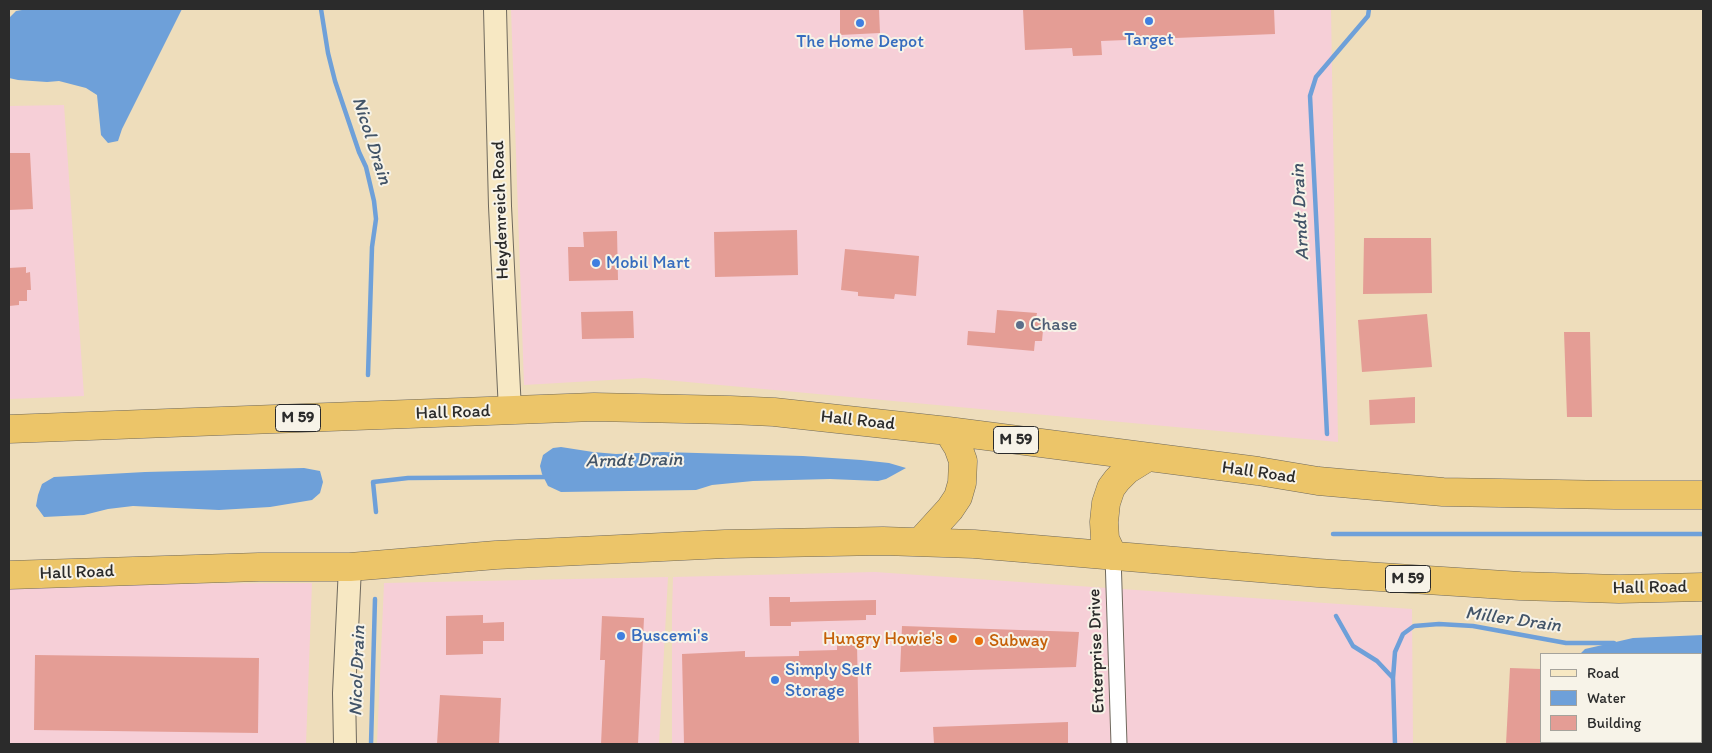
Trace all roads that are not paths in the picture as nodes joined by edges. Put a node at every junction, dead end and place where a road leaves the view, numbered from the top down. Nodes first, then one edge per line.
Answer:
1 (495, 9) edge
2 (510, 411) junction
3 (9, 429) edge
4 (948, 431) junction
5 (1148, 457) junction
6 (1703, 494) edge
7 (920, 542) junction
8 (1113, 556) junction
9 (350, 567) junction
10 (9, 575) edge
11 (1703, 587) edge
12 (345, 744) edge
13 (1119, 744) edge

1 - 2 street, Heydenreich Road
2 - 3 highway, Hall Road / M 59
2 - 4 highway, Hall Road / M 59
4 - 5 highway, Hall Road / M 59
4 - 7 highway
5 - 6 highway, Hall Road / M 59
5 - 8 highway
7 - 8 highway, Hall Road / M 59
7 - 9 highway, Hall Road / M 59
8 - 11 highway, Hall Road / M 59
8 - 13 street, Enterprise Drive
9 - 10 highway, Hall Road / M 59
9 - 12 street

